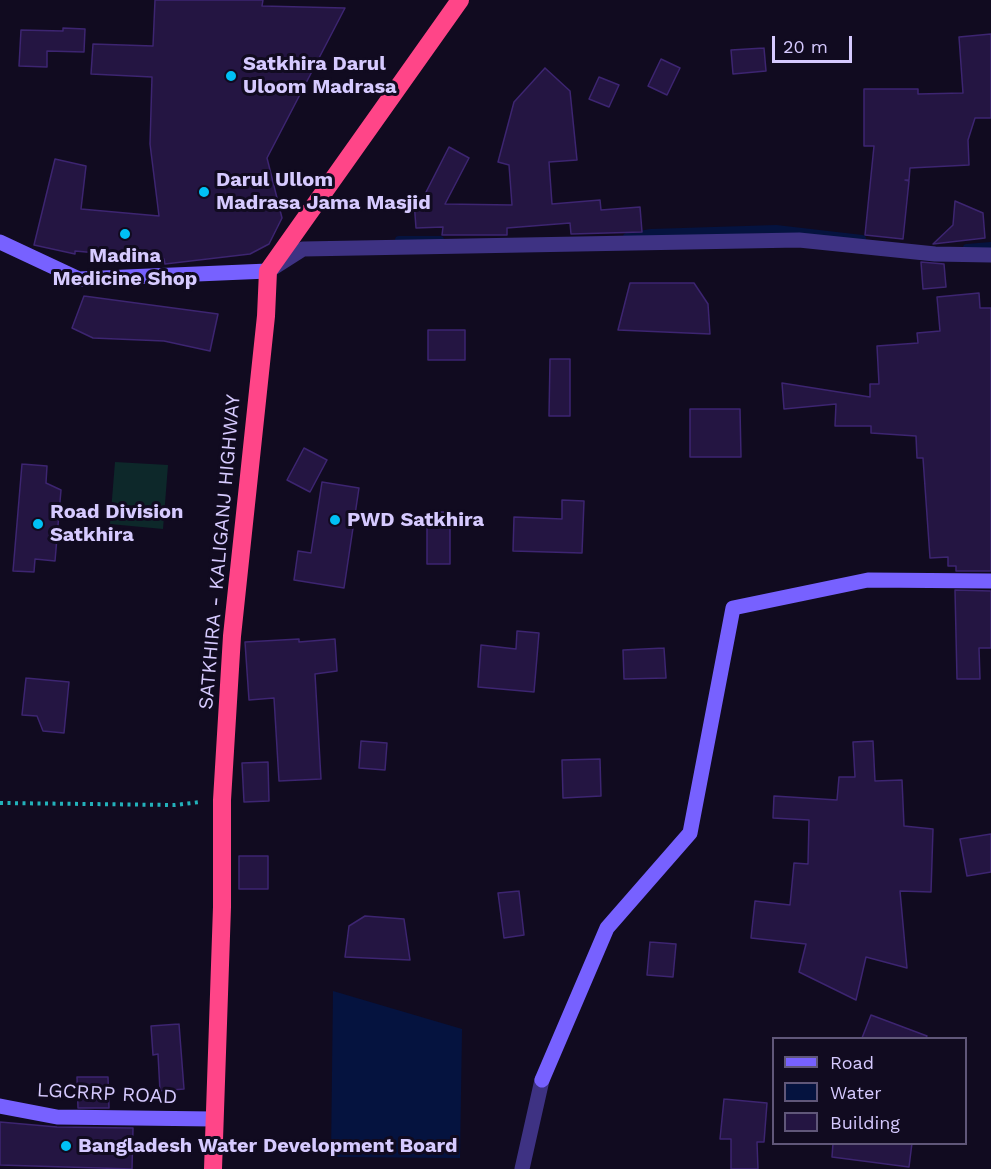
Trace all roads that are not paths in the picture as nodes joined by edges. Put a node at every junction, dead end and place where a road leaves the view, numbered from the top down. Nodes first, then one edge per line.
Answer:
1 (460, 0) edge
2 (0, 242) edge
3 (991, 255) edge
4 (268, 272) junction
5 (991, 581) edge
6 (0, 1106) edge
7 (213, 1119) junction
8 (213, 1169) edge
9 (522, 1169) edge

1 - 4 highway
2 - 4 street
3 - 4 street
4 - 7 highway, SATKHIRA - KALIGANJ HIGHWAY
5 - 9 street
6 - 7 street, LGCRRP ROAD
7 - 8 highway, SATKHIRA - KALIGANJ HIGHWAY

